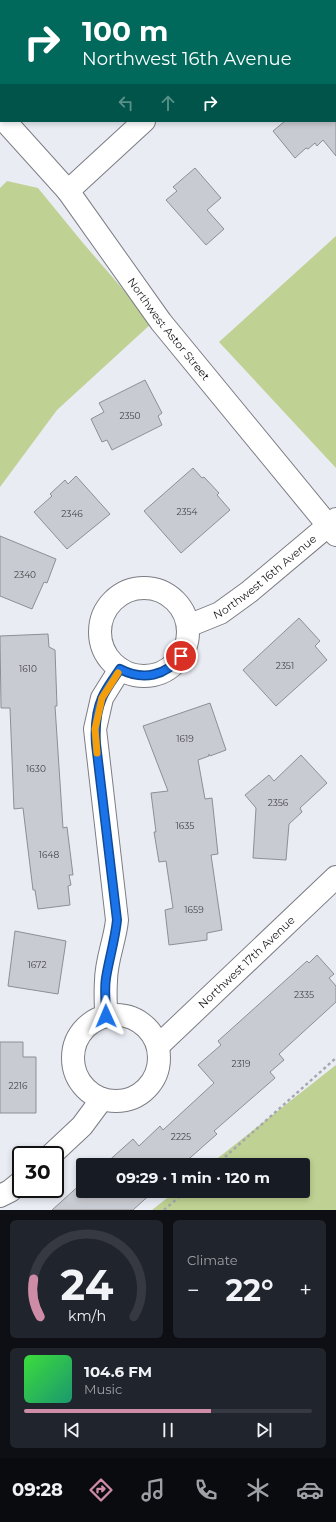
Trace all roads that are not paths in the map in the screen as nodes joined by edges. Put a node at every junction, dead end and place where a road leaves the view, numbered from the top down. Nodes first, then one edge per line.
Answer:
1 (6, 122) edge
2 (143, 122) edge
3 (68, 191) junction
4 (334, 526) edge
5 (188, 626) junction
6 (120, 669) junction
7 (336, 877) edge
8 (106, 1016) junction
9 (158, 1046) junction
10 (102, 1099) junction
11 (61, 1146) edge
12 (12, 1189) edge
13 (0, 1196) edge

1 - 3 street, Northwest Astor Street
2 - 3 street
3 - 4 street, Northwest Astor Street
4 - 5 street, Northwest 16th Avenue
5 - 6 street
5 - 6 street
6 - 8 street
7 - 9 street, Northwest 17th Avenue
8 - 9 street
8 - 10 street
9 - 10 street
10 - 11 street
12 - 13 street

